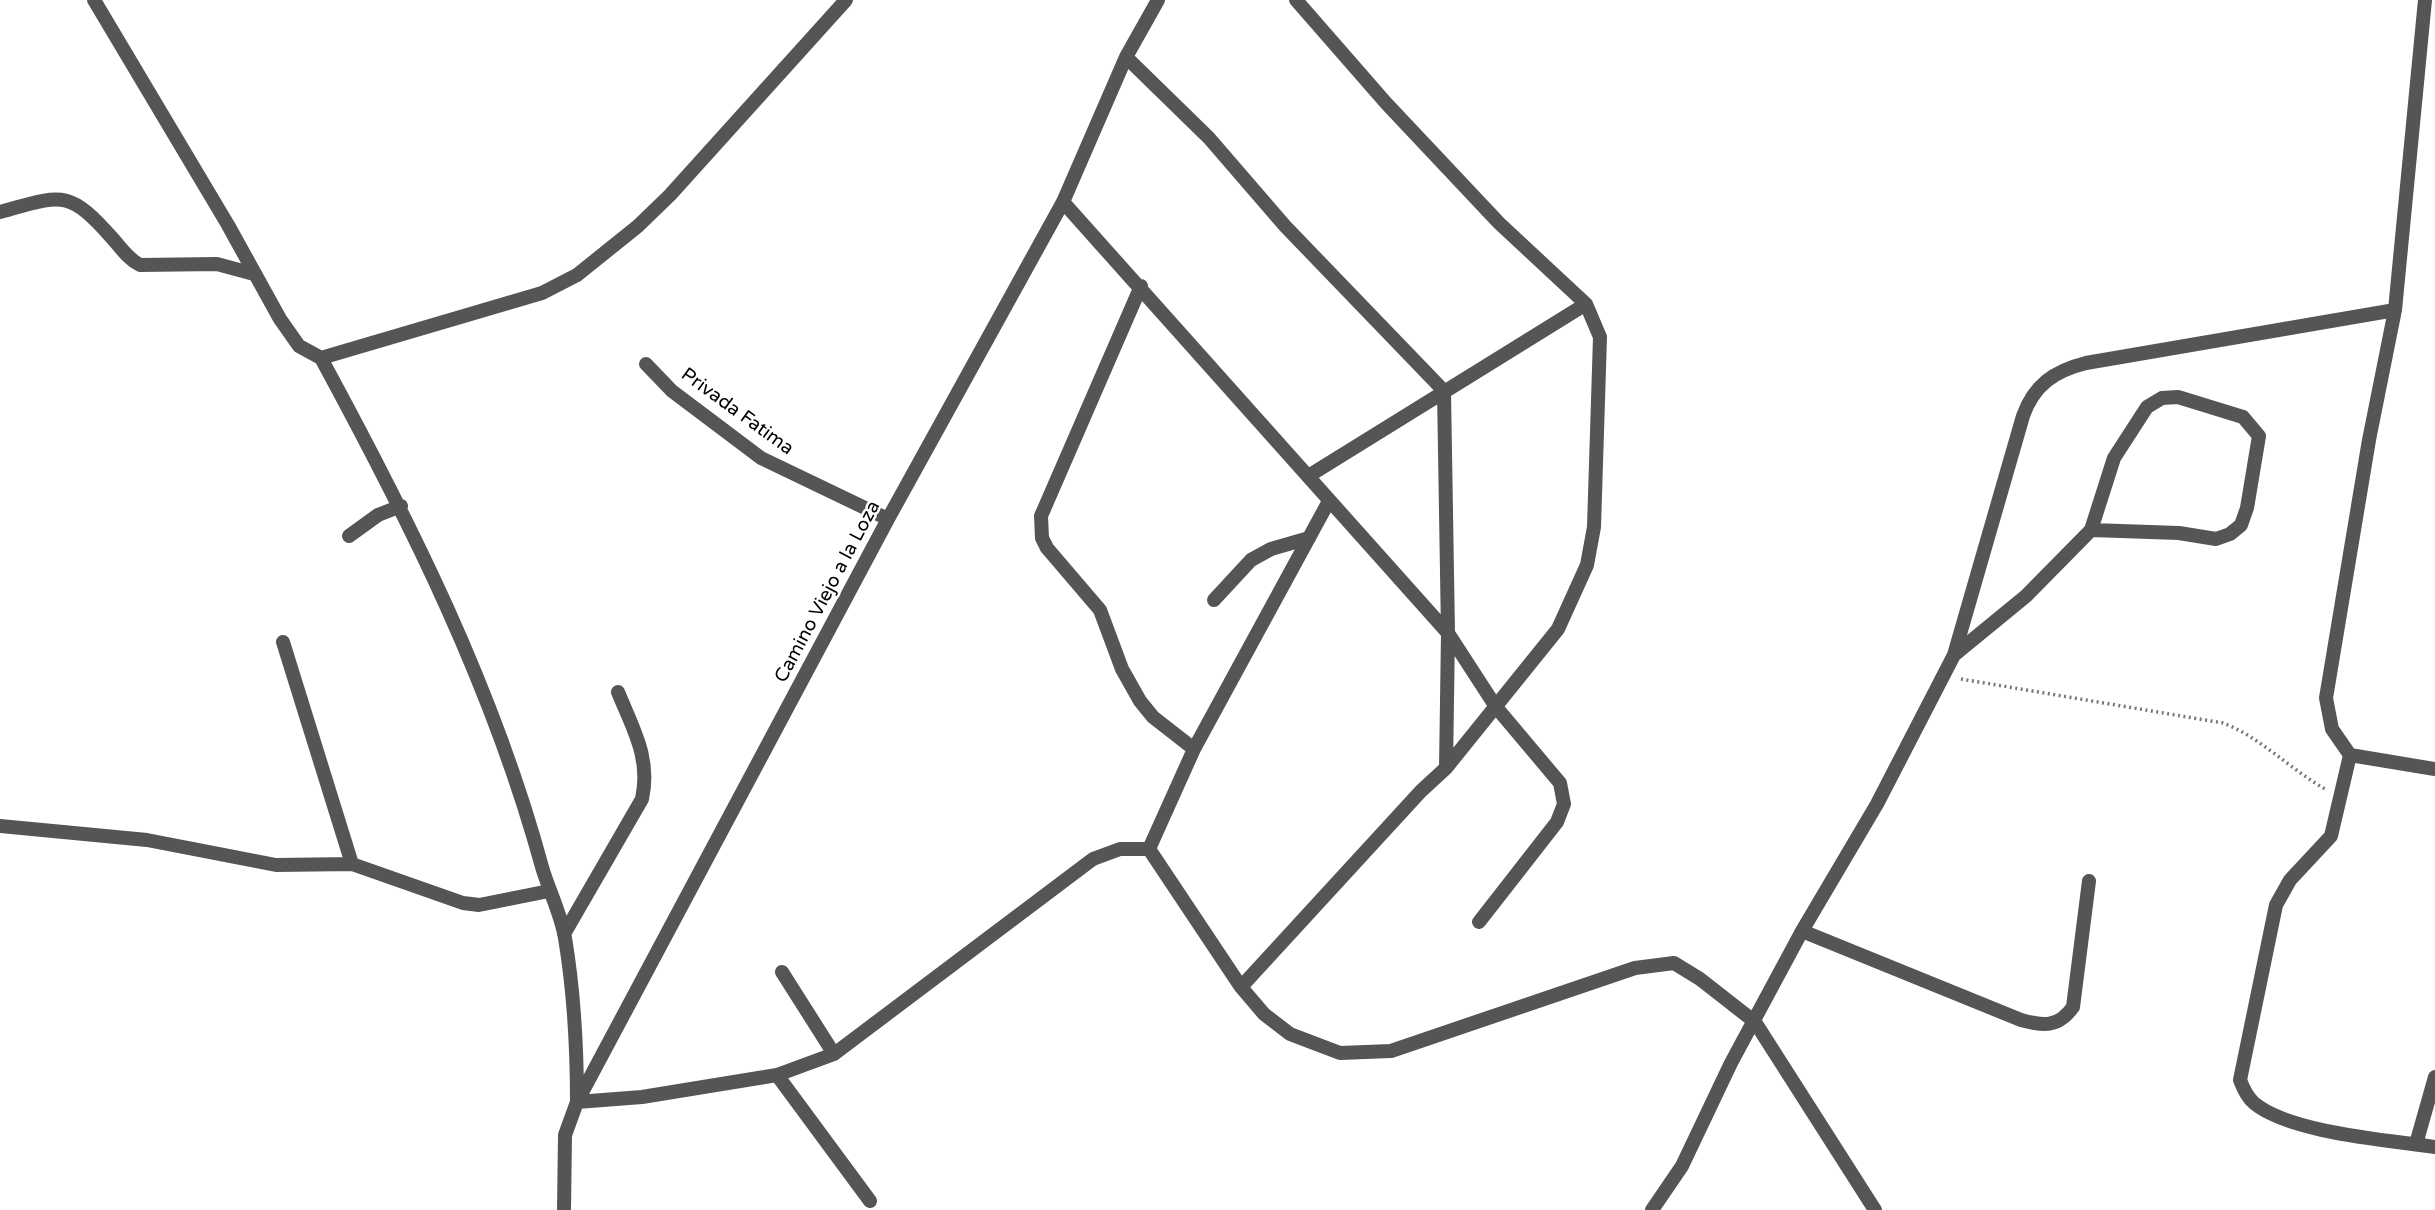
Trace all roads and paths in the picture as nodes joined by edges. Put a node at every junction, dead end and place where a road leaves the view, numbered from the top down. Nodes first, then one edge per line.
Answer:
1 (94, 0) edge
2 (846, 0) edge
3 (1158, 0) edge
4 (1296, 0) edge
5 (2426, 0) edge
6 (1126, 58) junction
7 (1063, 202) junction
8 (0, 212) edge
9 (254, 274) junction
10 (1141, 286) junction
11 (1586, 304) junction
12 (2395, 310) junction
13 (321, 358) junction
14 (646, 364) dead end
15 (1444, 391) junction
16 (1310, 475) junction
17 (1329, 501) junction
18 (401, 506) junction
19 (888, 519) junction
20 (2091, 530) junction
21 (349, 536) dead end
22 (1308, 538) junction
23 (1214, 600) dead end
24 (1448, 632) junction
25 (283, 642) dead end
26 (1954, 654) junction
27 (1942, 675) junction
28 (618, 692) dead end
29 (1496, 706) junction
30 (1194, 749) junction
31 (2350, 755) junction
32 (1446, 768) junction
33 (2435, 769) edge
34 (2342, 799) junction
35 (0, 826) edge
36 (1149, 849) junction
37 (352, 864) junction
38 (2089, 881) dead end
39 (548, 891) junction
40 (1479, 922) dead end
41 (1802, 931) junction
42 (564, 934) junction
43 (782, 972) dead end
44 (1241, 988) junction
45 (1755, 1022) junction
46 (834, 1054) junction
47 (777, 1075) junction
48 (2435, 1077) edge
49 (577, 1102) junction
50 (2416, 1144) junction
51 (2435, 1147) edge
52 (870, 1201) dead end
53 (564, 1210) edge
54 (1652, 1210) edge
55 (1875, 1210) edge

1 - 9 street
2 - 13 street
3 - 6 street, Camino Viejo a la Loza
4 - 11 street
5 - 12 street
6 - 7 street, Camino Viejo a la Loza
6 - 15 street
7 - 10 street
7 - 19 street, Camino Viejo a la Loza
8 - 9 street
9 - 13 street
10 - 16 street
10 - 30 street
11 - 15 street
11 - 29 street
12 - 26 street
12 - 31 street
13 - 18 street
14 - 19 street, Privada Fatima
15 - 16 street
15 - 24 street
16 - 17 street
17 - 22 street
17 - 24 street
18 - 21 street
18 - 39 street
19 - 49 street, Camino Viejo a la Loza
20 - 20 street
20 - 26 street
22 - 23 street
22 - 30 street
24 - 29 street
24 - 32 street
25 - 37 street
26 - 27 street
27 - 34 path
27 - 41 street
28 - 42 street
29 - 32 street
29 - 40 street
30 - 36 street
31 - 33 street
31 - 34 street
32 - 44 street
34 - 50 street
35 - 37 street
36 - 44 street
36 - 46 street
37 - 39 street
38 - 41 street
39 - 42 street
41 - 45 street
42 - 49 street
43 - 46 street
44 - 45 street
45 - 54 street
45 - 55 street
46 - 47 street
47 - 49 street
47 - 52 street
48 - 50 street
49 - 53 street, Camino Viejo a la Loza
50 - 51 street

